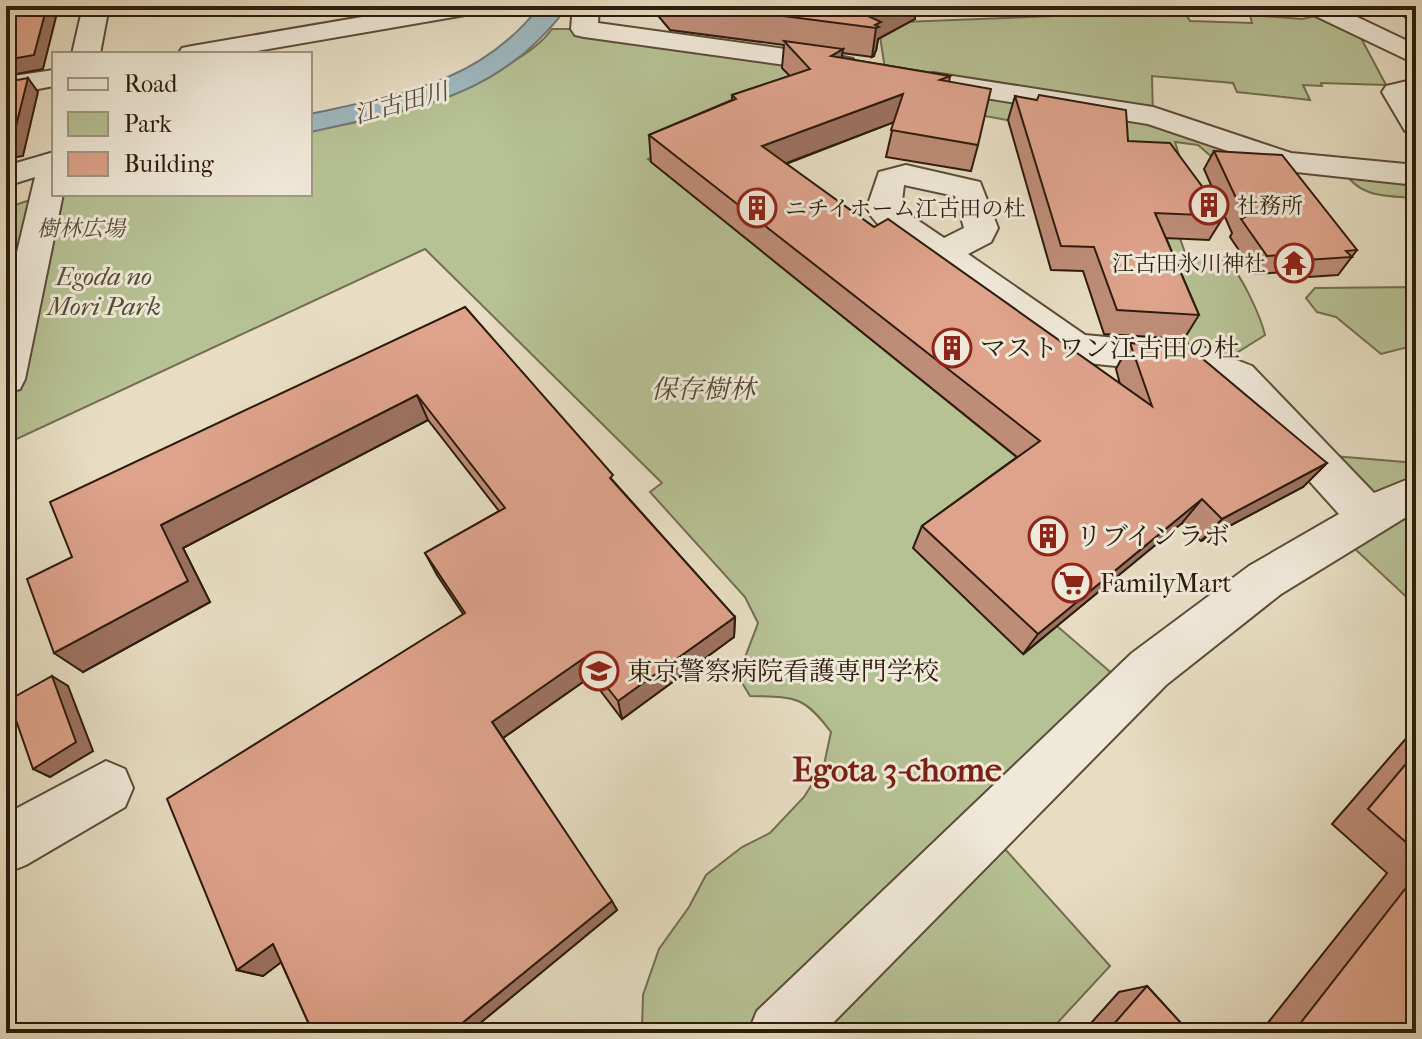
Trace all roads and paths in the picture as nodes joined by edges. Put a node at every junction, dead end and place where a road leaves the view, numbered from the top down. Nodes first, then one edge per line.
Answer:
1 (96, 6) edge
2 (471, 6) edge
3 (586, 6) edge
4 (1314, 6) edge
5 (1409, 6) edge
6 (410, 11) edge
7 (1416, 13) edge
8 (86, 52) edge
9 (202, 52) edge
10 (1416, 56) edge
11 (870, 68) edge
12 (899, 76) edge
13 (52, 78) edge
14 (6, 86) edge
15 (1416, 88) edge
16 (1416, 125) edge
17 (52, 164) edge
18 (52, 172) edge
19 (1416, 175) edge
20 (6, 176) edge
21 (943, 253) dead end
22 (6, 379) edge
23 (1416, 493) edge
24 (1369, 517) junction
25 (106, 788) dead end
26 (6, 845) edge
27 (779, 1033) edge

1 - 8 street
2 - 6 street
3 - 11 street
4 - 10 street
5 - 7 street
6 - 9 street
12 - 19 street
13 - 14 street
15 - 16 street
17 - 20 street
18 - 22 street
21 - 24 street
23 - 24 street
24 - 27 street
25 - 26 street

